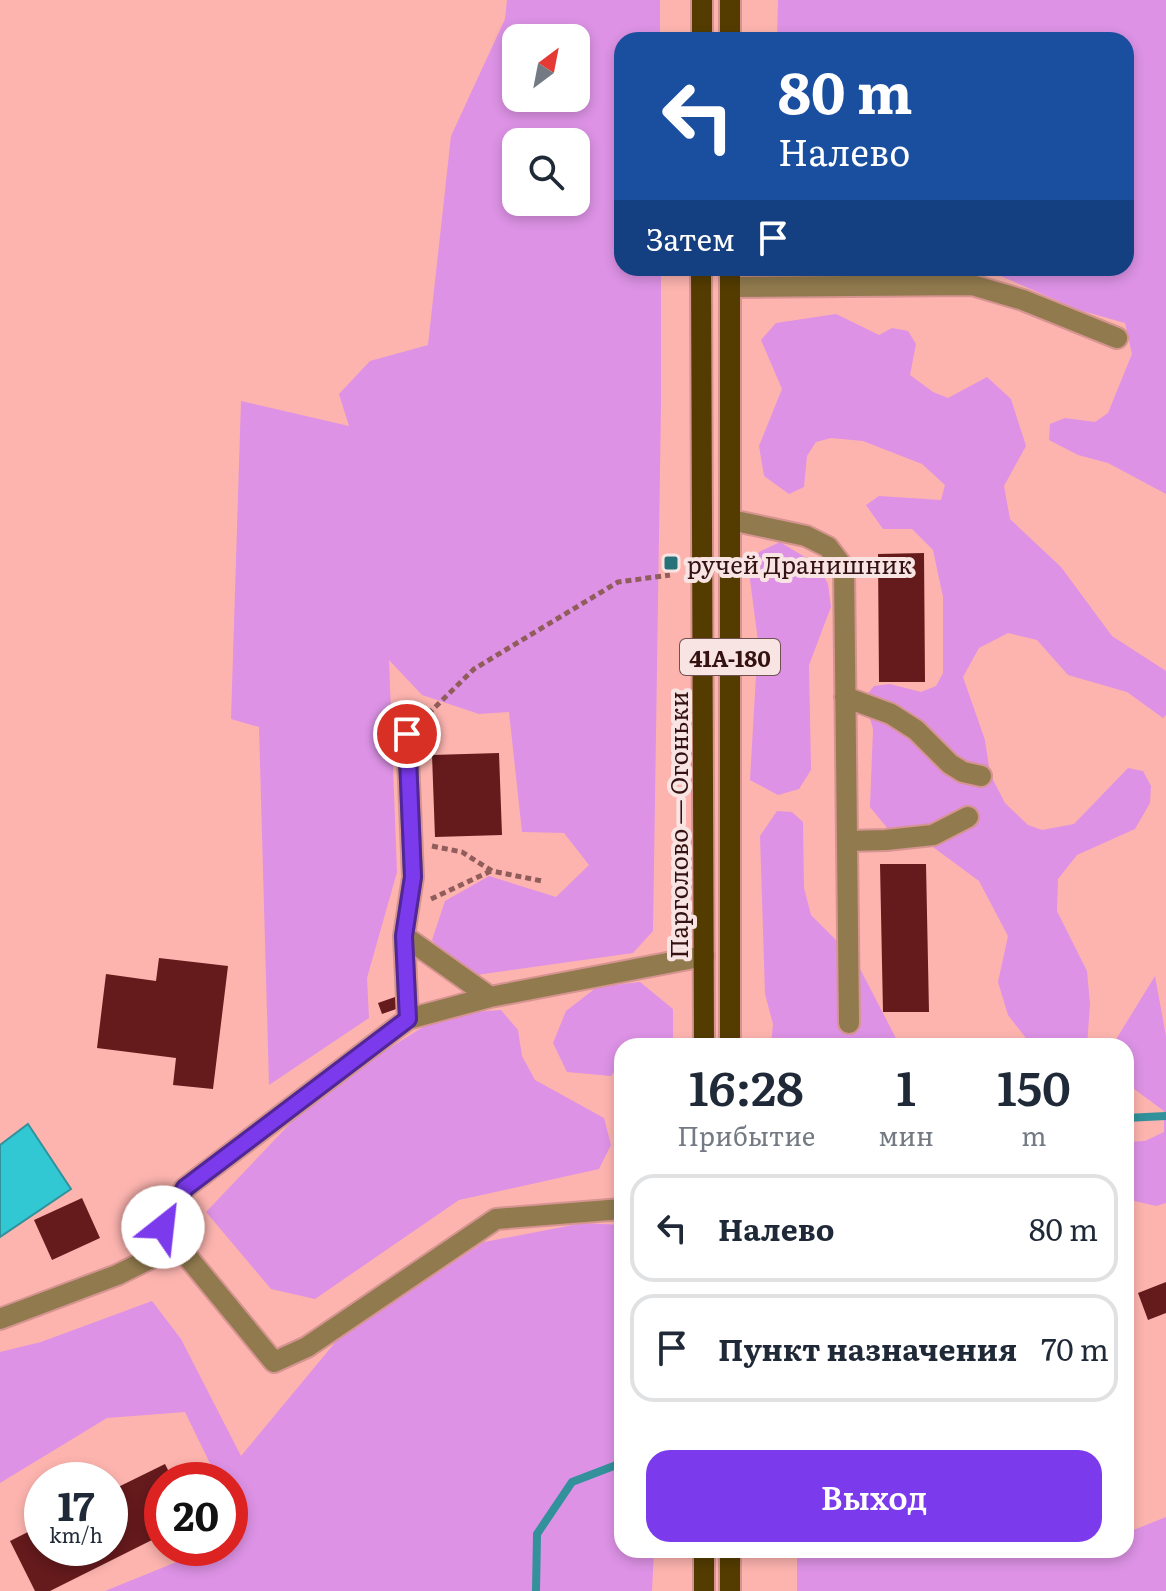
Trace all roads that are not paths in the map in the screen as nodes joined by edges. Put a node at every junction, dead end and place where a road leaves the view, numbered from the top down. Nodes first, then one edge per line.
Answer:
1 (702, 0) edge
2 (730, 0) edge
3 (702, 32) edge
4 (730, 32) edge
5 (701, 276) edge
6 (730, 278) edge
7 (1117, 338) dead end
8 (731, 520) junction
9 (845, 697) junction
10 (407, 734) road end
11 (981, 776) dead end
12 (968, 817) dead end
13 (847, 841) junction
14 (404, 936) junction
15 (704, 956) junction
16 (490, 997) junction
17 (408, 1019) junction
18 (849, 1023) dead end
19 (704, 1038) edge
20 (730, 1038) edge
21 (614, 1210) edge
22 (178, 1245) junction
23 (0, 1319) edge
24 (704, 1558) edge
25 (730, 1558) edge
26 (704, 1591) edge
27 (730, 1591) edge

1 - 3 main road
2 - 4 main road
5 - 15 main road, Парголово — Огоньки / 41А-180
6 - 7 lane
6 - 8 main road, 41А-180
8 - 9 lane
8 - 20 main road, 41А-180
9 - 11 lane
9 - 13 lane
10 - 14 lane
12 - 13 lane
13 - 18 lane
14 - 16 lane
14 - 17 lane
15 - 16 lane
15 - 19 main road, Парголово — Огоньки / 41А-180
16 - 17 lane
17 - 22 lane
21 - 22 lane
22 - 23 lane
24 - 26 main road
25 - 27 main road

